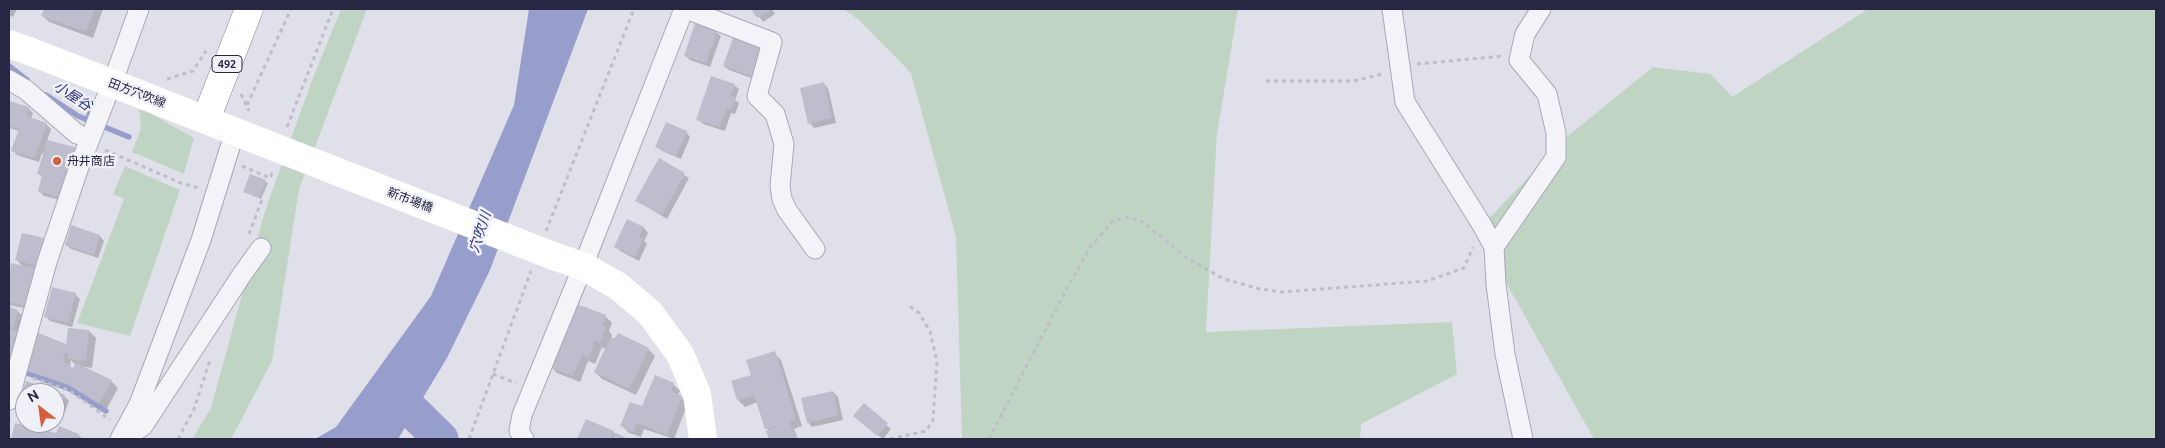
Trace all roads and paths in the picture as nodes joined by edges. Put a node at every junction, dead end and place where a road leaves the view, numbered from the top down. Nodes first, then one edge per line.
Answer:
1 (139, 9) edge
2 (249, 9) edge
3 (291, 9) edge
4 (332, 9) edge
5 (634, 9) edge
6 (685, 9) edge
7 (1392, 9) edge
8 (1537, 11) edge
9 (19, 48) edge
10 (1521, 54) junction
11 (1400, 68) junction
12 (9, 80) edge
13 (1266, 81) dead end
14 (246, 106) dead end
15 (206, 119) junction
16 (289, 121) dead end
17 (90, 139) junction
18 (264, 142) joint
19 (228, 151) joint
20 (270, 178) dead end
21 (208, 190) dead end
22 (1482, 225) junction
23 (546, 232) dead end
24 (1494, 247) junction
25 (261, 248) dead end
26 (815, 249) dead end
27 (545, 261) junction
28 (583, 266) junction
29 (908, 305) dead end
30 (17, 372) junction
31 (492, 374) junction
32 (533, 389) junction
33 (9, 400) edge
34 (101, 414) dead end
35 (122, 439) edge
36 (468, 439) edge
37 (524, 439) edge
38 (703, 439) edge
39 (890, 439) edge
40 (989, 439) edge
41 (1523, 439) edge

1 - 17 street
2 - 15 main road, 492
3 - 14 path
4 - 16 path
5 - 23 path
6 - 26 street
6 - 28 street
7 - 11 street
8 - 10 street
9 - 15 main road, 田方穴吹線, bridge
10 - 11 path
10 - 24 street
11 - 13 path
11 - 22 street
12 - 17 street
15 - 18 main road, 田方穴吹線
17 - 21 path
17 - 30 street
18 - 27 main road, 新市場橋, bridge
19 - 20 path
19 - 35 street
22 - 24 street
22 - 40 path
24 - 41 street
25 - 35 street
27 - 28 main road
27 - 31 path
28 - 32 street
28 - 38 main road
29 - 39 path
30 - 33 street
30 - 34 path
31 - 32 path
31 - 36 path
32 - 37 street

